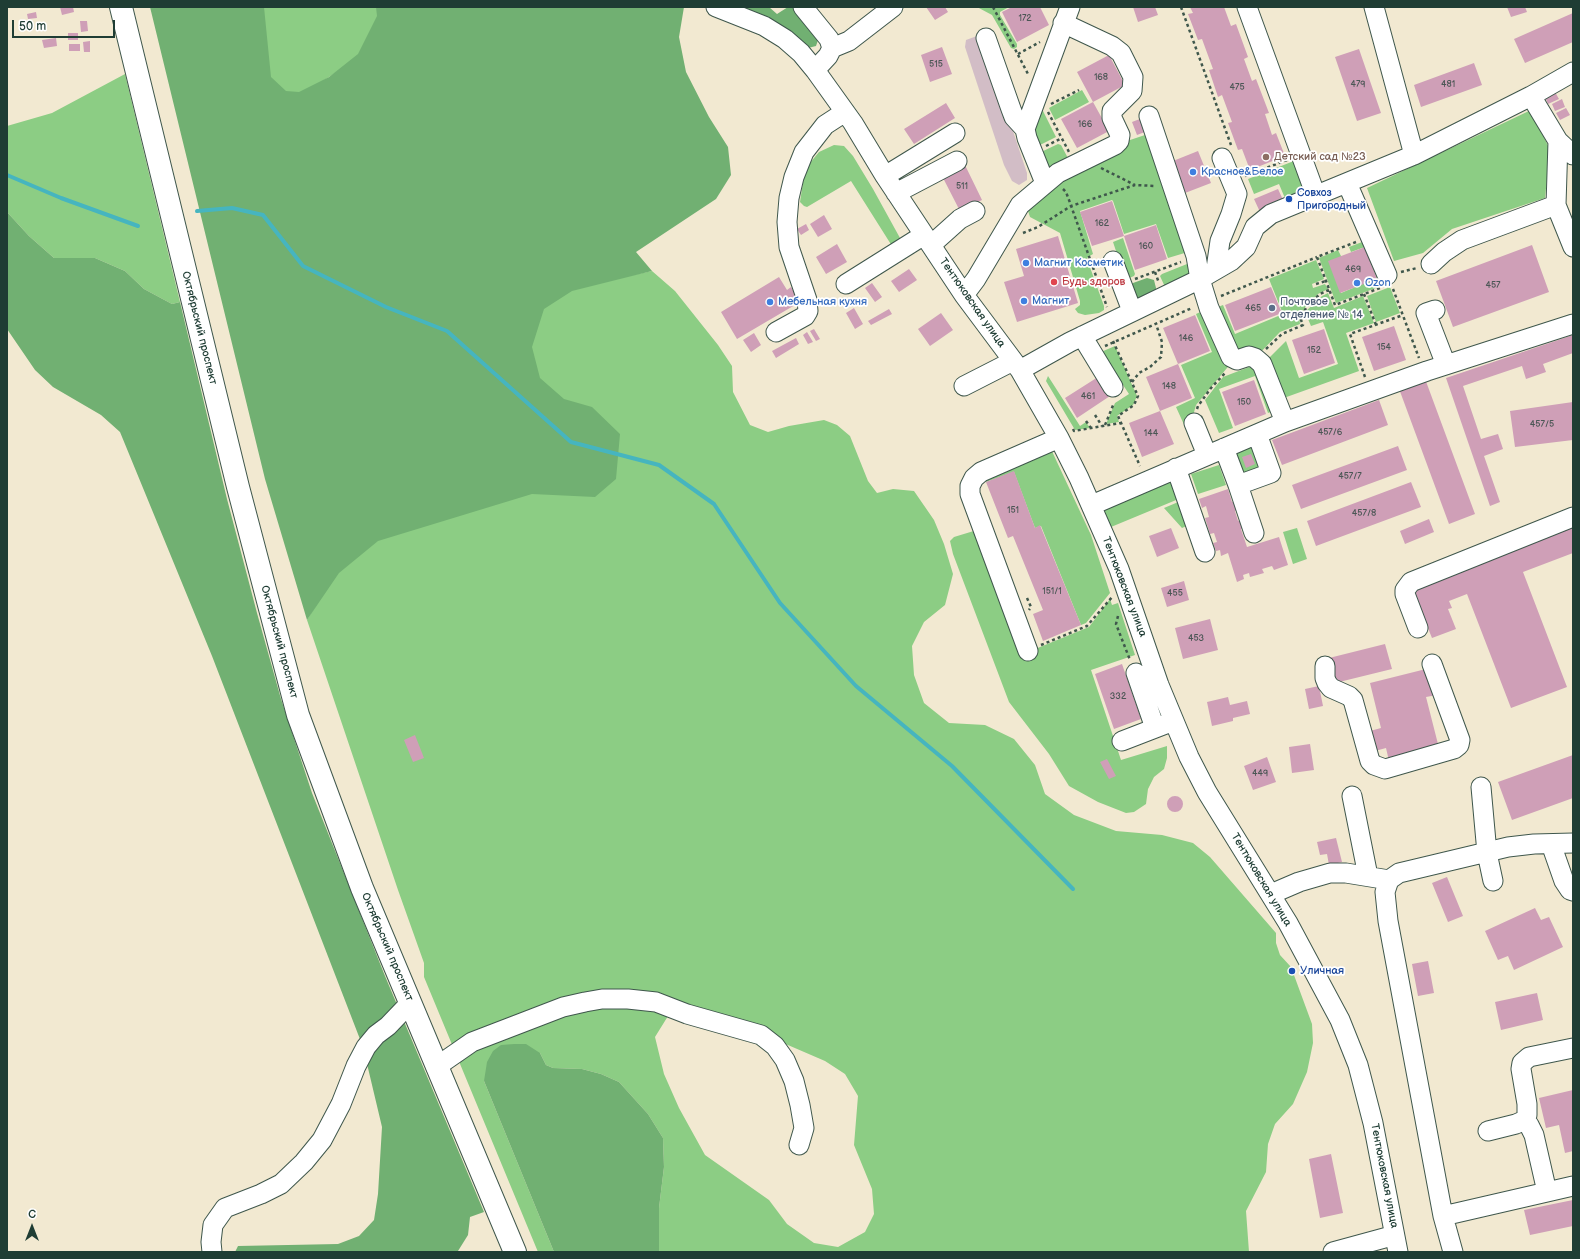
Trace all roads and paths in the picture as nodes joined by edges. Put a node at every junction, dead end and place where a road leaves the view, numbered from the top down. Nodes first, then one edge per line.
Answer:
1 (121, 7) edge
2 (716, 7) edge
3 (803, 7) edge
4 (893, 7) edge
5 (993, 7) edge
6 (1181, 7) edge
7 (1247, 7) edge
8 (1374, 7) edge
9 (1067, 15) edge
10 (986, 38) dead end
11 (832, 48) junction
12 (815, 70) junction
13 (1573, 72) edge
14 (1079, 90) dead end
15 (1038, 91) junction
16 (1531, 96) junction
17 (845, 112) junction
18 (1149, 116) dead end
19 (1025, 129) junction
20 (955, 133) dead end
21 (1558, 141) junction
22 (1227, 153) joint
23 (1301, 155) junction
24 (1414, 155) junction
25 (1573, 155) edge
26 (957, 161) dead end
27 (1080, 162) junction
28 (1240, 170) dead end
29 (885, 176) junction
30 (1048, 181) junction
31 (1347, 183) junction
32 (1135, 185) junction
33 (1172, 186) junction
34 (896, 193) junction
35 (1316, 196) junction
36 (1556, 205) junction
37 (1072, 206) junction
38 (976, 211) dead end
39 (1371, 236) junction
40 (927, 240) junction
41 (998, 242) junction
42 (1573, 248) edge
43 (1196, 256) junction
44 (1317, 257) junction
45 (1113, 261) dead end
46 (1431, 264) joint
47 (1155, 272) dead end
48 (1208, 274) junction
49 (1389, 280) junction
50 (1326, 281) junction
51 (846, 284) dead end
52 (1316, 284) dead end
53 (1329, 290) junction
54 (1364, 294) junction
55 (964, 295) junction
56 (1207, 301) junction
57 (1435, 310) dead end
58 (1132, 311) junction
59 (1403, 315) junction
60 (1109, 322) junction
61 (1156, 324) junction
62 (1573, 324) edge
63 (1376, 325) junction
64 (776, 332) dead end
65 (1114, 342) junction
66 (1086, 344) junction
67 (1237, 360) junction
68 (1256, 360) junction
69 (1016, 365) junction
70 (1446, 365) junction
71 (1425, 372) junction
72 (1132, 383) junction
73 (964, 386) dead end
74 (1365, 394) junction
75 (1114, 395) joint
76 (1095, 415) dead end
77 (1086, 421) dead end
78 (1285, 422) junction
79 (1121, 423) junction
80 (1194, 423) joint
81 (1103, 426) junction
82 (1091, 428) junction
83 (1065, 432) junction
84 (1257, 434) junction
85 (1216, 452) junction
86 (1145, 464) dead end
87 (1176, 468) junction
88 (1238, 485) junction
89 (1092, 505) junction
90 (1573, 517) edge
91 (1254, 533) dead end
92 (1205, 552) dead end
93 (1115, 593) dead end
94 (1118, 610) dead end
95 (1418, 628) dead end
96 (1028, 651) joint
97 (1432, 664) dead end
98 (1325, 666) dead end
99 (1136, 673) joint
100 (1173, 721) junction
101 (1155, 728) junction
102 (1122, 741) dead end
103 (1481, 787) dead end
104 (1352, 796) dead end
105 (1573, 843) edge
106 (1551, 844) junction
107 (1487, 853) junction
108 (1368, 876) junction
109 (1389, 880) junction
110 (1493, 881) dead end
111 (1573, 891) edge
112 (1271, 894) junction
113 (410, 1003) junction
114 (1573, 1048) edge
115 (436, 1067) junction
116 (1525, 1120) junction
117 (1488, 1131) dead end
118 (799, 1145) dead end
119 (1573, 1186) edge
120 (1547, 1192) junction
121 (1443, 1216) junction
122 (1393, 1245) edge
123 (212, 1252) edge
124 (514, 1252) edge
125 (1333, 1252) edge
126 (1453, 1252) edge

1 - 113 main road, Октябрьский проспект
2 - 12 street, Тентюковская улица
3 - 11 street
4 - 11 street
5 - 15 path
6 - 22 path
7 - 23 street
8 - 24 street
9 - 15 street
9 - 27 street
10 - 19 street
11 - 12 street
12 - 17 street, Тентюковская улица
13 - 16 street
14 - 27 path
15 - 19 street
16 - 21 street
16 - 24 street
17 - 29 street, Тентюковская улица
17 - 64 street
18 - 33 street
19 - 30 street
20 - 29 street
21 - 25 street
21 - 36 street
22 - 48 street
23 - 28 path
23 - 35 street
24 - 31 street
26 - 34 street
27 - 30 street
27 - 32 path
29 - 34 street, Тентюковская улица
30 - 37 path
30 - 41 street
31 - 35 street
31 - 39 street
32 - 33 path
32 - 37 path
33 - 43 street
34 - 40 street, Тентюковская улица
35 - 48 street
36 - 42 street
36 - 46 street
37 - 41 path
37 - 60 path
38 - 40 street
39 - 44 path
39 - 49 street
40 - 51 street
40 - 55 street, Тентюковская улица
41 - 55 street
43 - 47 path
43 - 48 street
44 - 50 path
44 - 56 path
45 - 58 street
46 - 49 path
48 - 56 street
48 - 58 street
49 - 54 path
49 - 59 path
50 - 52 path
50 - 53 path
53 - 54 path
53 - 68 path
54 - 63 path
55 - 69 street, Тентюковская улица
56 - 61 path
56 - 67 street
57 - 70 street
58 - 60 street
59 - 63 path
59 - 71 path
60 - 65 path
60 - 66 street
61 - 65 path
61 - 72 path
62 - 70 street
63 - 74 path
65 - 66 path
65 - 72 path
66 - 69 street
66 - 75 street
67 - 68 street
67 - 80 path
68 - 78 street
69 - 73 street
69 - 83 street, Тентюковская улица
70 - 71 street
71 - 74 street
72 - 79 path
74 - 78 street
75 - 81 path
76 - 81 path
77 - 82 path
78 - 84 street
79 - 81 path
79 - 86 path
80 - 85 street
81 - 82 path
82 - 83 path
83 - 89 street, Тентюковская улица
83 - 96 street
84 - 85 street
84 - 88 street
85 - 87 street
85 - 88 street
87 - 89 street
87 - 92 street
88 - 91 street
89 - 100 street, Тентюковская улица
90 - 95 street
93 - 96 path
94 - 99 path
97 - 98 street
99 - 101 street
100 - 101 street
100 - 112 street, Тентюковская улица
101 - 102 street
103 - 107 street
104 - 108 street
105 - 106 street
106 - 107 street
106 - 111 street
107 - 109 street
107 - 110 street
108 - 109 street
108 - 112 street
109 - 121 street
112 - 122 street, Тентюковская улица
113 - 115 main road, Октябрьский проспект
113 - 123 street
114 - 116 street
115 - 118 street
115 - 124 main road, Октябрьский проспект
116 - 117 street
116 - 120 street
119 - 120 street
120 - 121 street
121 - 126 street
122 - 125 street

